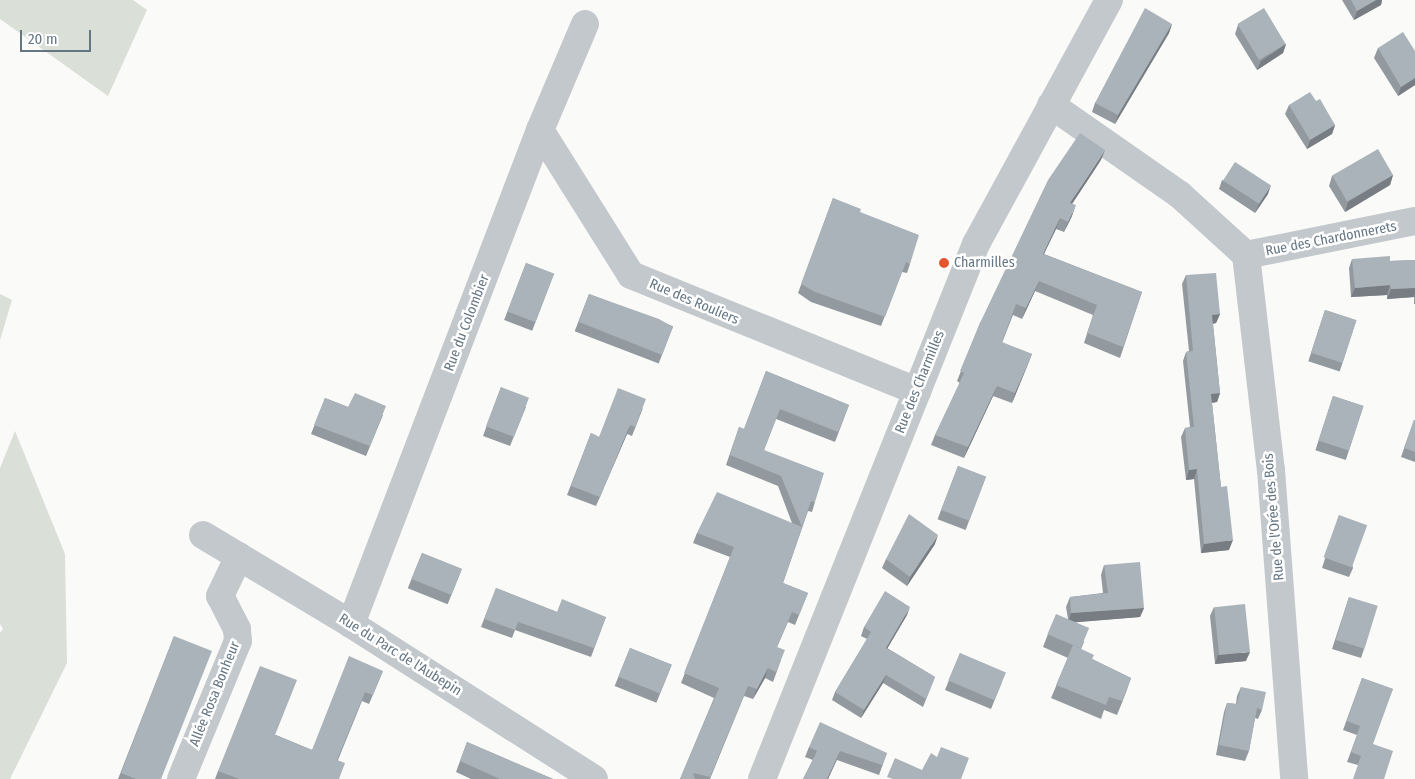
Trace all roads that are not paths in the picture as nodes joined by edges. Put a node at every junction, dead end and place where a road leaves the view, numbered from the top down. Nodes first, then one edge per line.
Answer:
1 (1109, 0) edge
2 (585, 24) dead end
3 (1051, 105) junction
4 (540, 130) junction
5 (1415, 221) edge
6 (1246, 255) junction
7 (917, 390) junction
8 (204, 535) dead end
9 (239, 556) junction
10 (351, 624) junction
11 (181, 779) edge
12 (594, 779) edge
13 (762, 779) edge
14 (1294, 779) edge

1 - 3 street, Rue des Charmilles
2 - 4 street, Rue du Colombier
3 - 6 street
3 - 7 street, Rue des Charmilles
4 - 7 street, Rue des Rouliers
4 - 10 street, Rue du Colombier
5 - 6 street, Rue des Chardonnerets
6 - 14 street, Rue de l'Orée des Bois
7 - 13 street, Rue des Charmilles
8 - 9 street, Rue du Parc de l'Aubepin
9 - 10 street, Rue du Parc de l'Aubepin
9 - 11 street, Allée Rosa Bonheur
10 - 12 street, Rue du Parc de l'Aubepin

